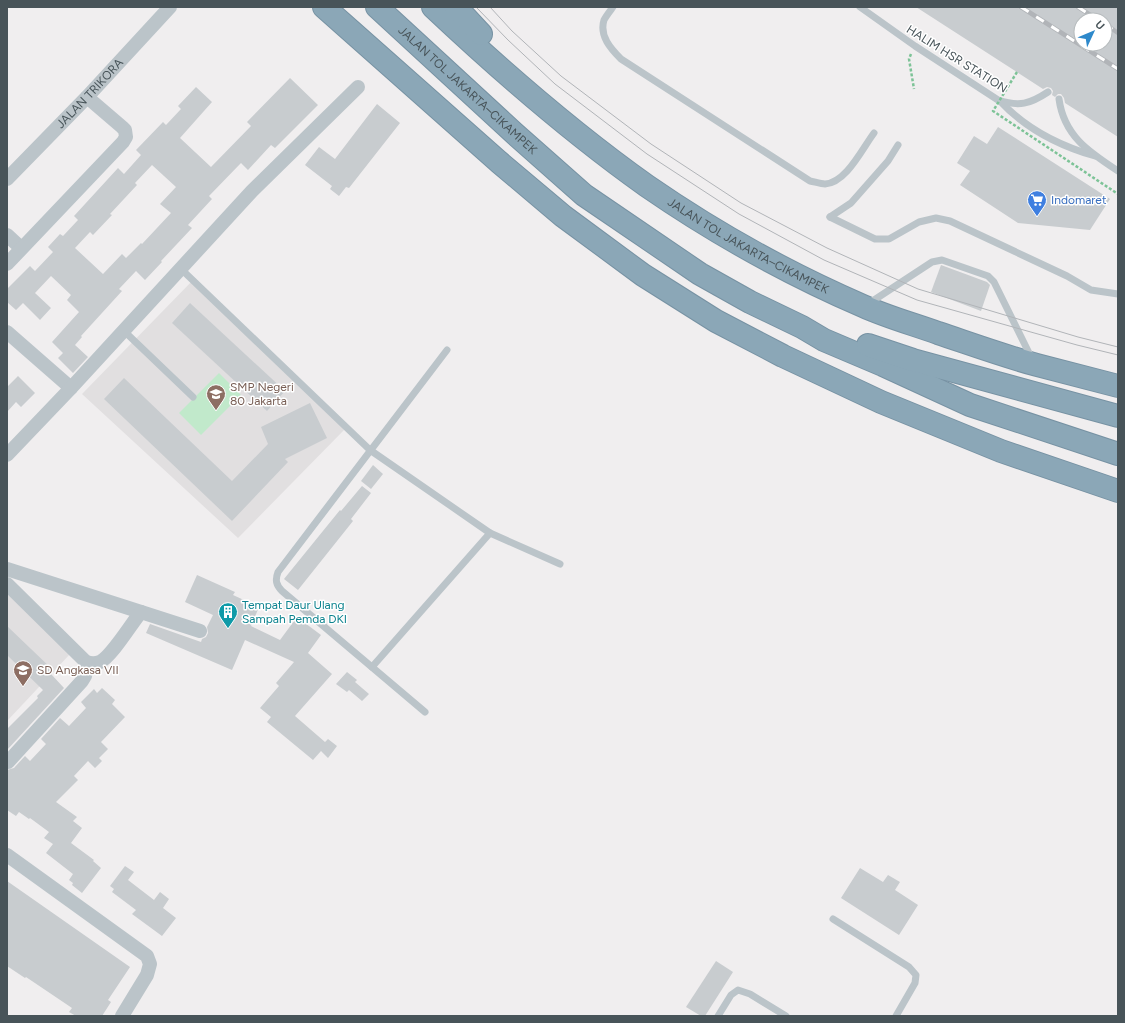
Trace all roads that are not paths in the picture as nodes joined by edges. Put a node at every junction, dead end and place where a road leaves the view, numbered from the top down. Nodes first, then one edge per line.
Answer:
1 (170, 7) edge
2 (324, 7) edge
3 (377, 7) edge
4 (433, 7) edge
5 (456, 7) edge
6 (613, 7) edge
7 (860, 7) edge
8 (358, 87) dead end
9 (1048, 92) dead end
10 (87, 97) junction
11 (1059, 99) dead end
12 (998, 100) junction
13 (561, 120) junction
14 (874, 133) dead end
15 (898, 145) dead end
16 (1095, 156) junction
17 (1118, 171) edge
18 (7, 179) edge
19 (7, 235) edge
20 (21, 248) junction
21 (7, 264) edge
22 (180, 268) junction
23 (1118, 294) edge
24 (865, 307) junction
25 (802, 327) junction
26 (123, 329) junction
27 (7, 332) edge
28 (447, 350) dead end
29 (1035, 365) junction
30 (1118, 386) edge
31 (71, 388) junction
32 (193, 397) dead end
33 (1118, 416) edge
34 (370, 450) junction
35 (1118, 454) edge
36 (7, 455) edge
37 (1118, 491) edge
38 (490, 532) junction
39 (560, 564) dead end
40 (7, 569) edge
41 (7, 584) edge
42 (141, 612) junction
43 (200, 631) dead end
44 (88, 663) junction
45 (372, 667) junction
46 (425, 712) dead end
47 (8, 762) dead end
48 (7, 855) edge
49 (833, 919) dead end
50 (122, 1016) edge
51 (718, 1016) edge
52 (786, 1016) edge
53 (896, 1016) edge

1 - 10 street, JALAN TRIKORA
2 - 37 highway
3 - 25 highway, JALAN TOL JAKARTA–CIKAMPEK
4 - 13 highway, JALAN TOL JAKARTA–CIKAMPEK
5 - 13 highway
6 - 14 lane
7 - 12 lane, HALIM HSR STATION
8 - 22 street
9 - 12 lane, HALIM HSR STATION
10 - 18 street, JALAN TRIKORA
10 - 20 street
11 - 16 lane
12 - 16 lane
13 - 24 highway, JALAN TOL JAKARTA–CIKAMPEK
15 - 23 lane
16 - 17 lane
19 - 20 street
20 - 21 street
22 - 26 street
22 - 34 lane
24 - 29 highway, JALAN TOL JAKARTA–CIKAMPEK
24 - 29 lane
25 - 33 highway, JALAN TOL JAKARTA–CIKAMPEK
25 - 35 highway, JALAN TOL JAKARTA–CIKAMPEK
26 - 31 street
26 - 32 lane
27 - 31 street
28 - 34 lane
29 - 30 highway, JALAN TOL JAKARTA–CIKAMPEK
31 - 36 street
34 - 38 lane
34 - 45 lane
38 - 39 lane
38 - 45 lane
40 - 42 street
41 - 44 street
42 - 43 street
42 - 44 street
44 - 47 street
45 - 46 lane
48 - 50 street
49 - 53 lane
51 - 52 lane

